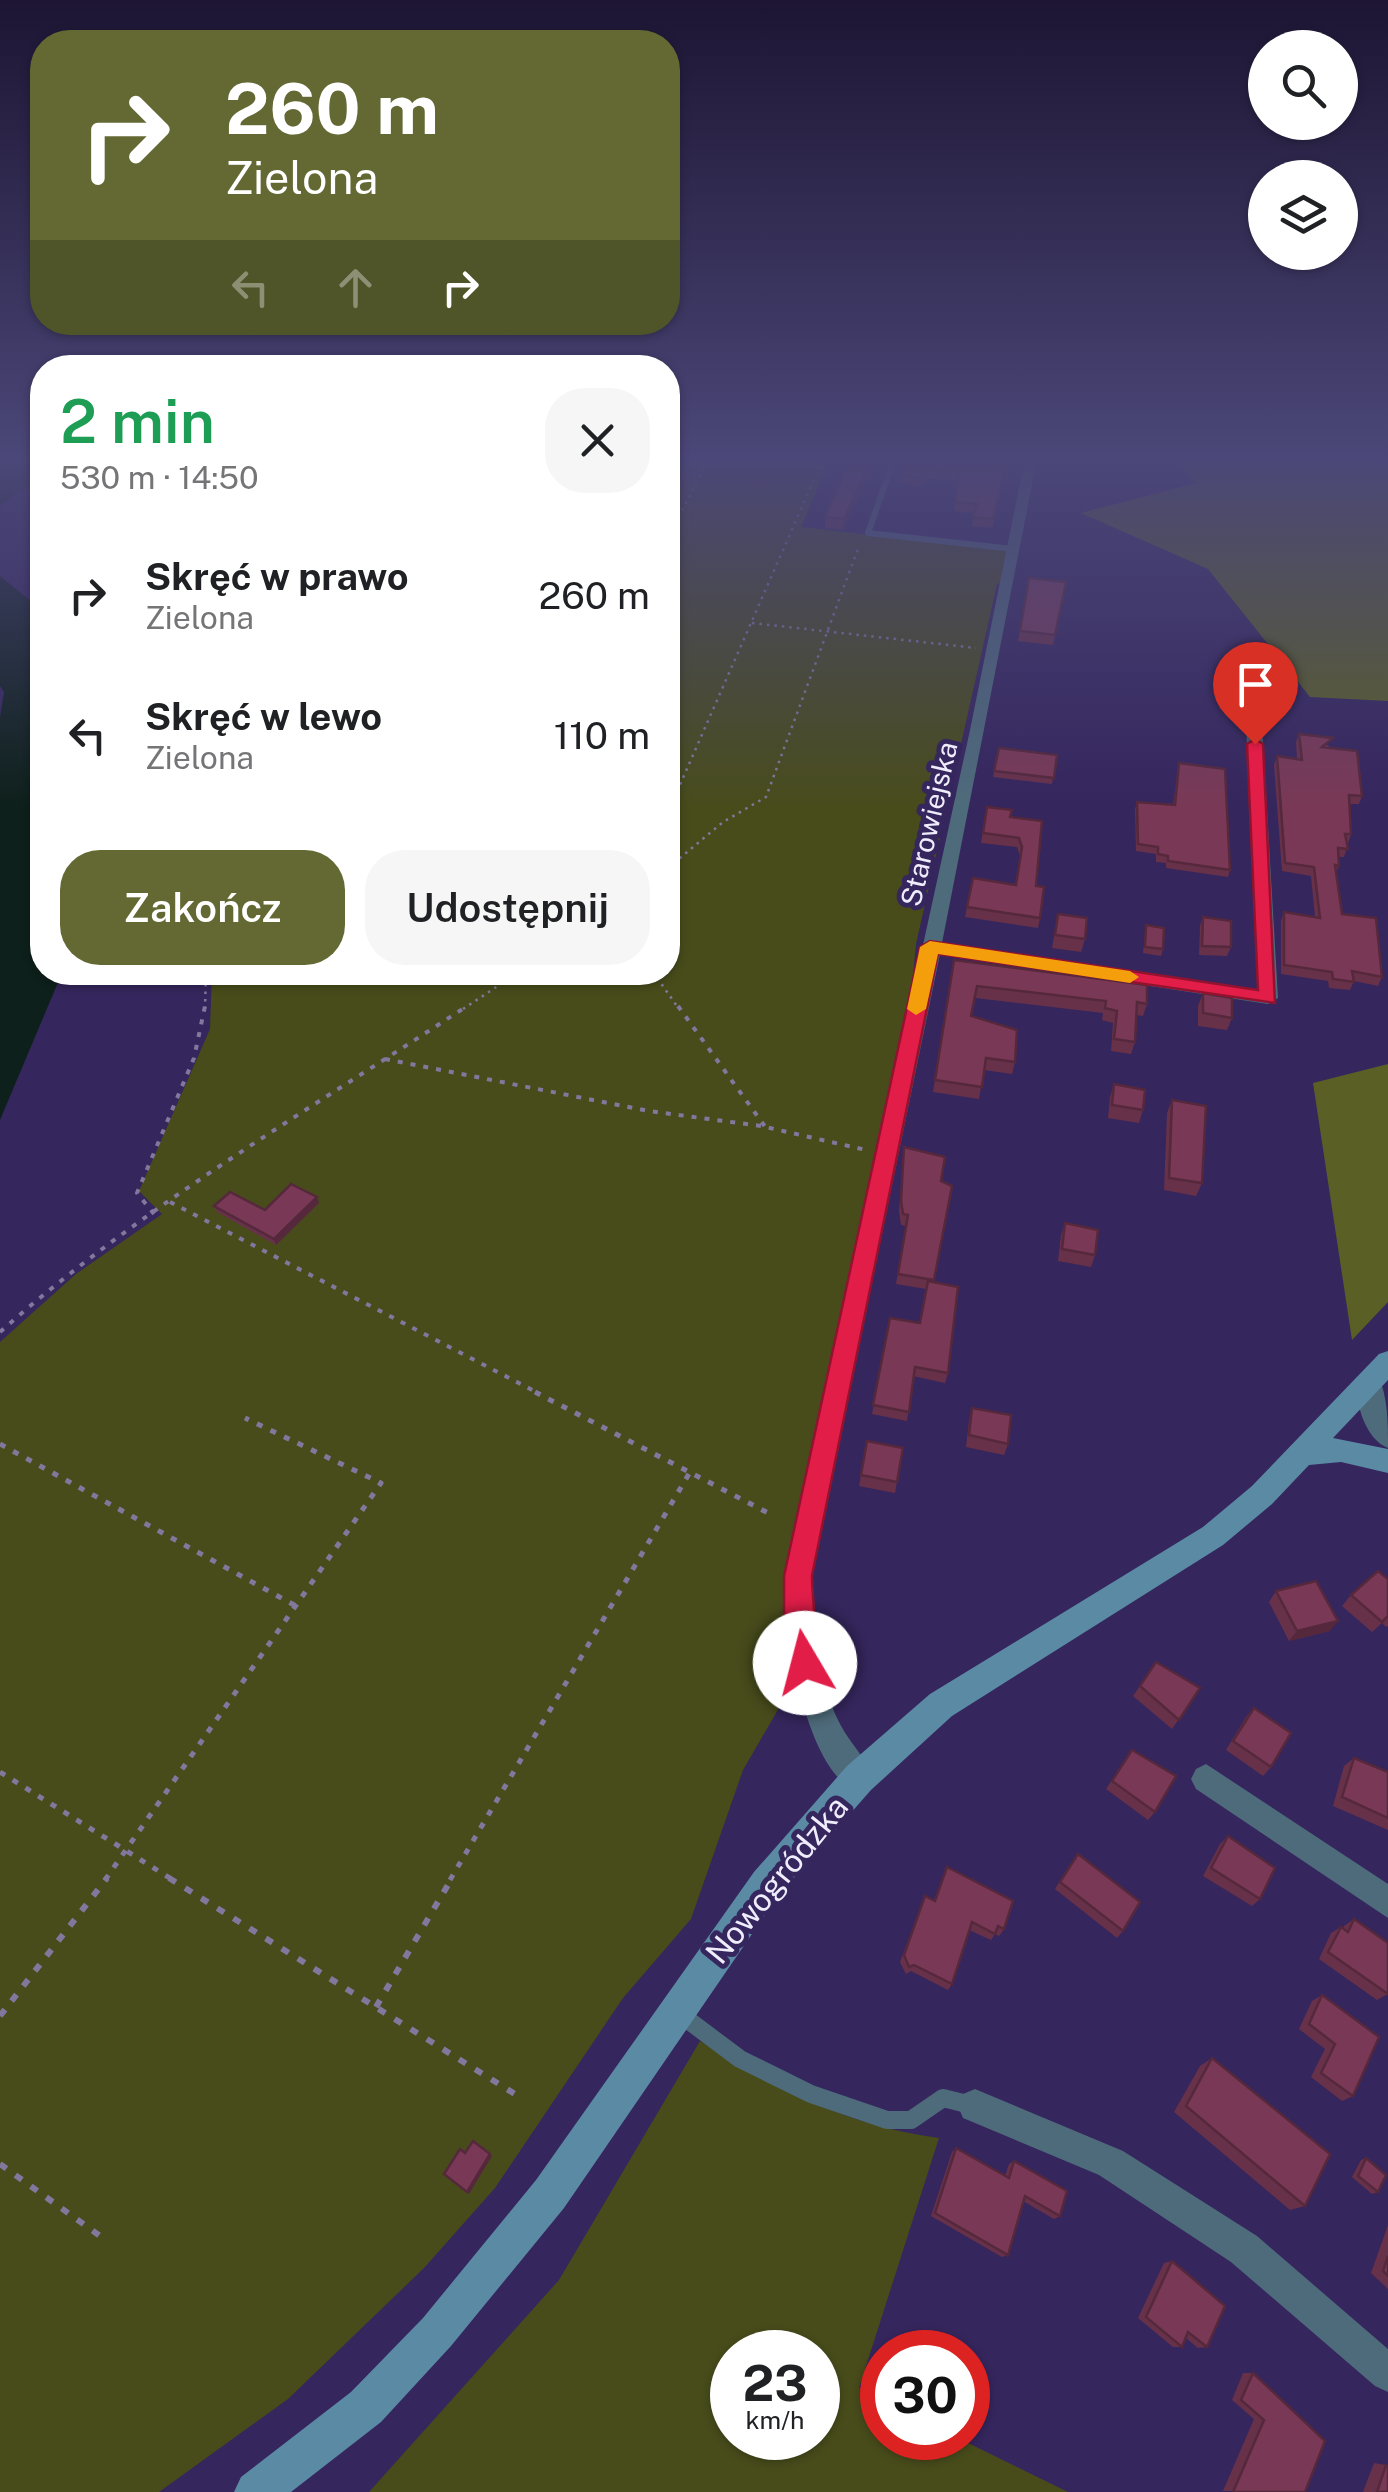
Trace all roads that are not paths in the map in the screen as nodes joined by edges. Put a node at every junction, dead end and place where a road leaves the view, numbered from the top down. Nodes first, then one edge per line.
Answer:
1 (1008, 575) edge
2 (1254, 724) dead end
3 (930, 947) junction
4 (1379, 1372) edge
5 (1388, 1437) edge
6 (1302, 1454) junction
7 (1388, 1461) edge
8 (859, 1778) junction
9 (1206, 1779) dead end
10 (1388, 1902) edge
11 (676, 2011) junction
12 (975, 2106) joint
13 (1388, 2372) edge
14 (256, 2492) edge

1 - 3 street, Starowiejska
2 - 3 street
3 - 8 street, Starowiejska
4 - 5 street
4 - 6 main road, Nowogródzka
6 - 7 main road
6 - 8 main road, Nowogródzka
8 - 11 main road, Nowogródzka
9 - 10 street
11 - 12 lane
11 - 14 main road, Nowogródzka
12 - 13 street

